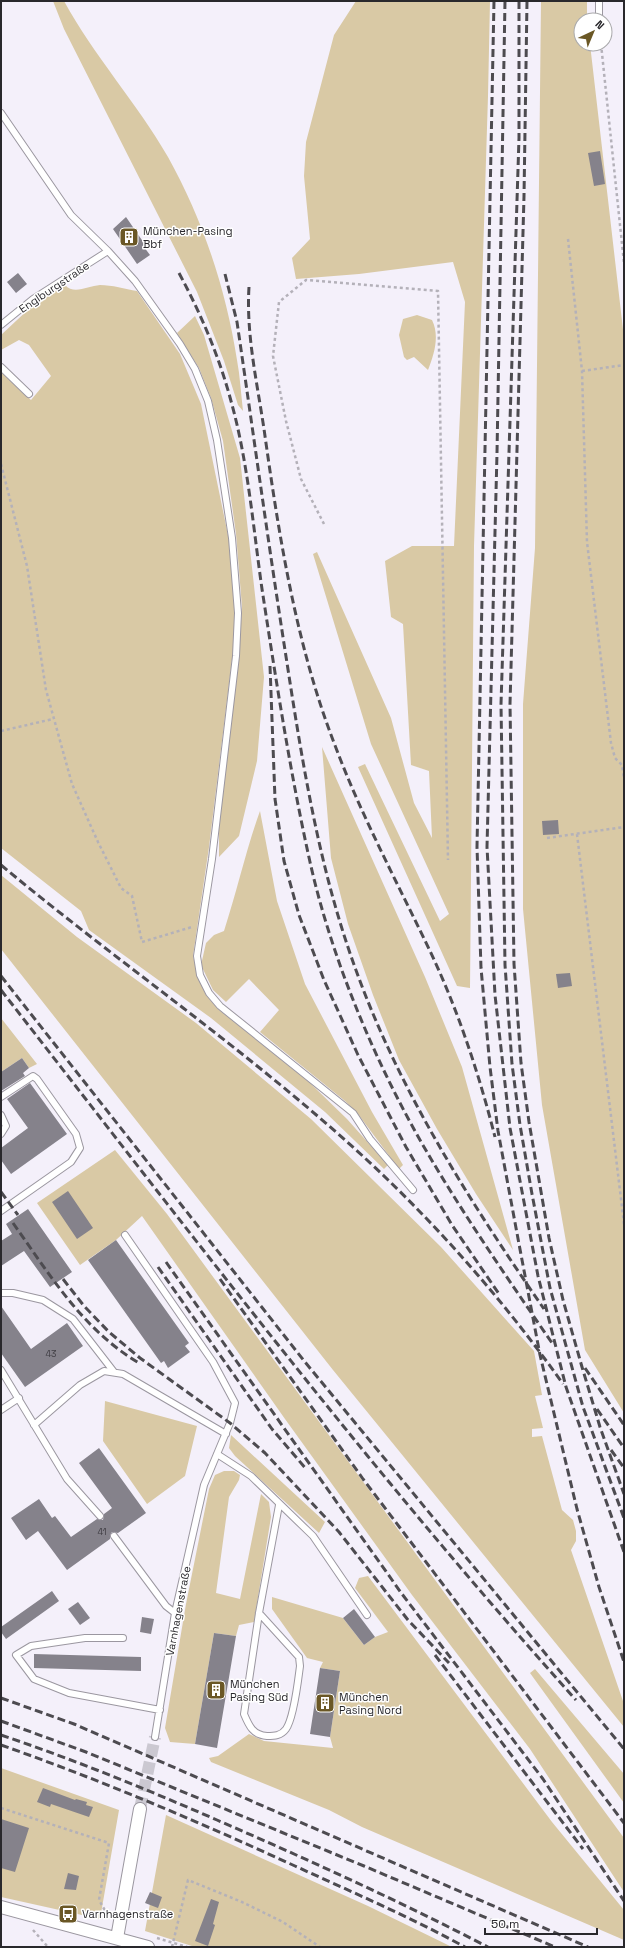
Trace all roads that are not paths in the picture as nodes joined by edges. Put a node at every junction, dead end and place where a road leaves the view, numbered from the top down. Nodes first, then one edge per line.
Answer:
1 (599, 1) edge
2 (599, 12) edge
3 (1, 113) edge
4 (108, 251) junction
5 (1, 325) edge
6 (1, 367) edge
7 (29, 394) dead end
8 (1, 1097) edge
9 (1, 1115) edge
10 (1, 1134) edge
11 (413, 1190) dead end
12 (1, 1211) edge
13 (125, 1235) dead end
14 (1, 1293) edge
15 (1, 1370) edge
16 (114, 1372) junction
17 (19, 1398) junction
18 (1, 1410) edge
19 (34, 1425) junction
20 (226, 1434) junction
21 (218, 1454) junction
22 (279, 1505) junction
23 (100, 1516) dead end
24 (114, 1536) dead end
25 (175, 1613) junction
26 (259, 1613) junction
27 (367, 1615) dead end
28 (123, 1638) dead end
29 (160, 1710) junction
30 (155, 1737) tunnel mouth
31 (140, 1809) tunnel mouth
32 (1, 1907) edge
33 (118, 1940) edge
34 (148, 1947) edge

1 - 2 lane
3 - 4 lane
4 - 5 lane, Englburgstraße
4 - 11 lane
6 - 7 lane
8 - 12 lane
9 - 10 lane
13 - 20 lane, Varnhagenstraße
14 - 16 lane
15 - 17 lane
16 - 19 lane
16 - 20 lane
17 - 18 lane
17 - 19 lane
19 - 23 lane
20 - 21 lane, Varnhagenstraße
21 - 22 lane
21 - 25 lane, Varnhagenstraße
22 - 26 lane
22 - 27 lane
24 - 25 lane
25 - 29 lane, Varnhagenstraße
26 - 26 lane
28 - 29 lane
29 - 30 lane, Varnhagenstraße
31 - 33 street
32 - 33 street
33 - 34 street

